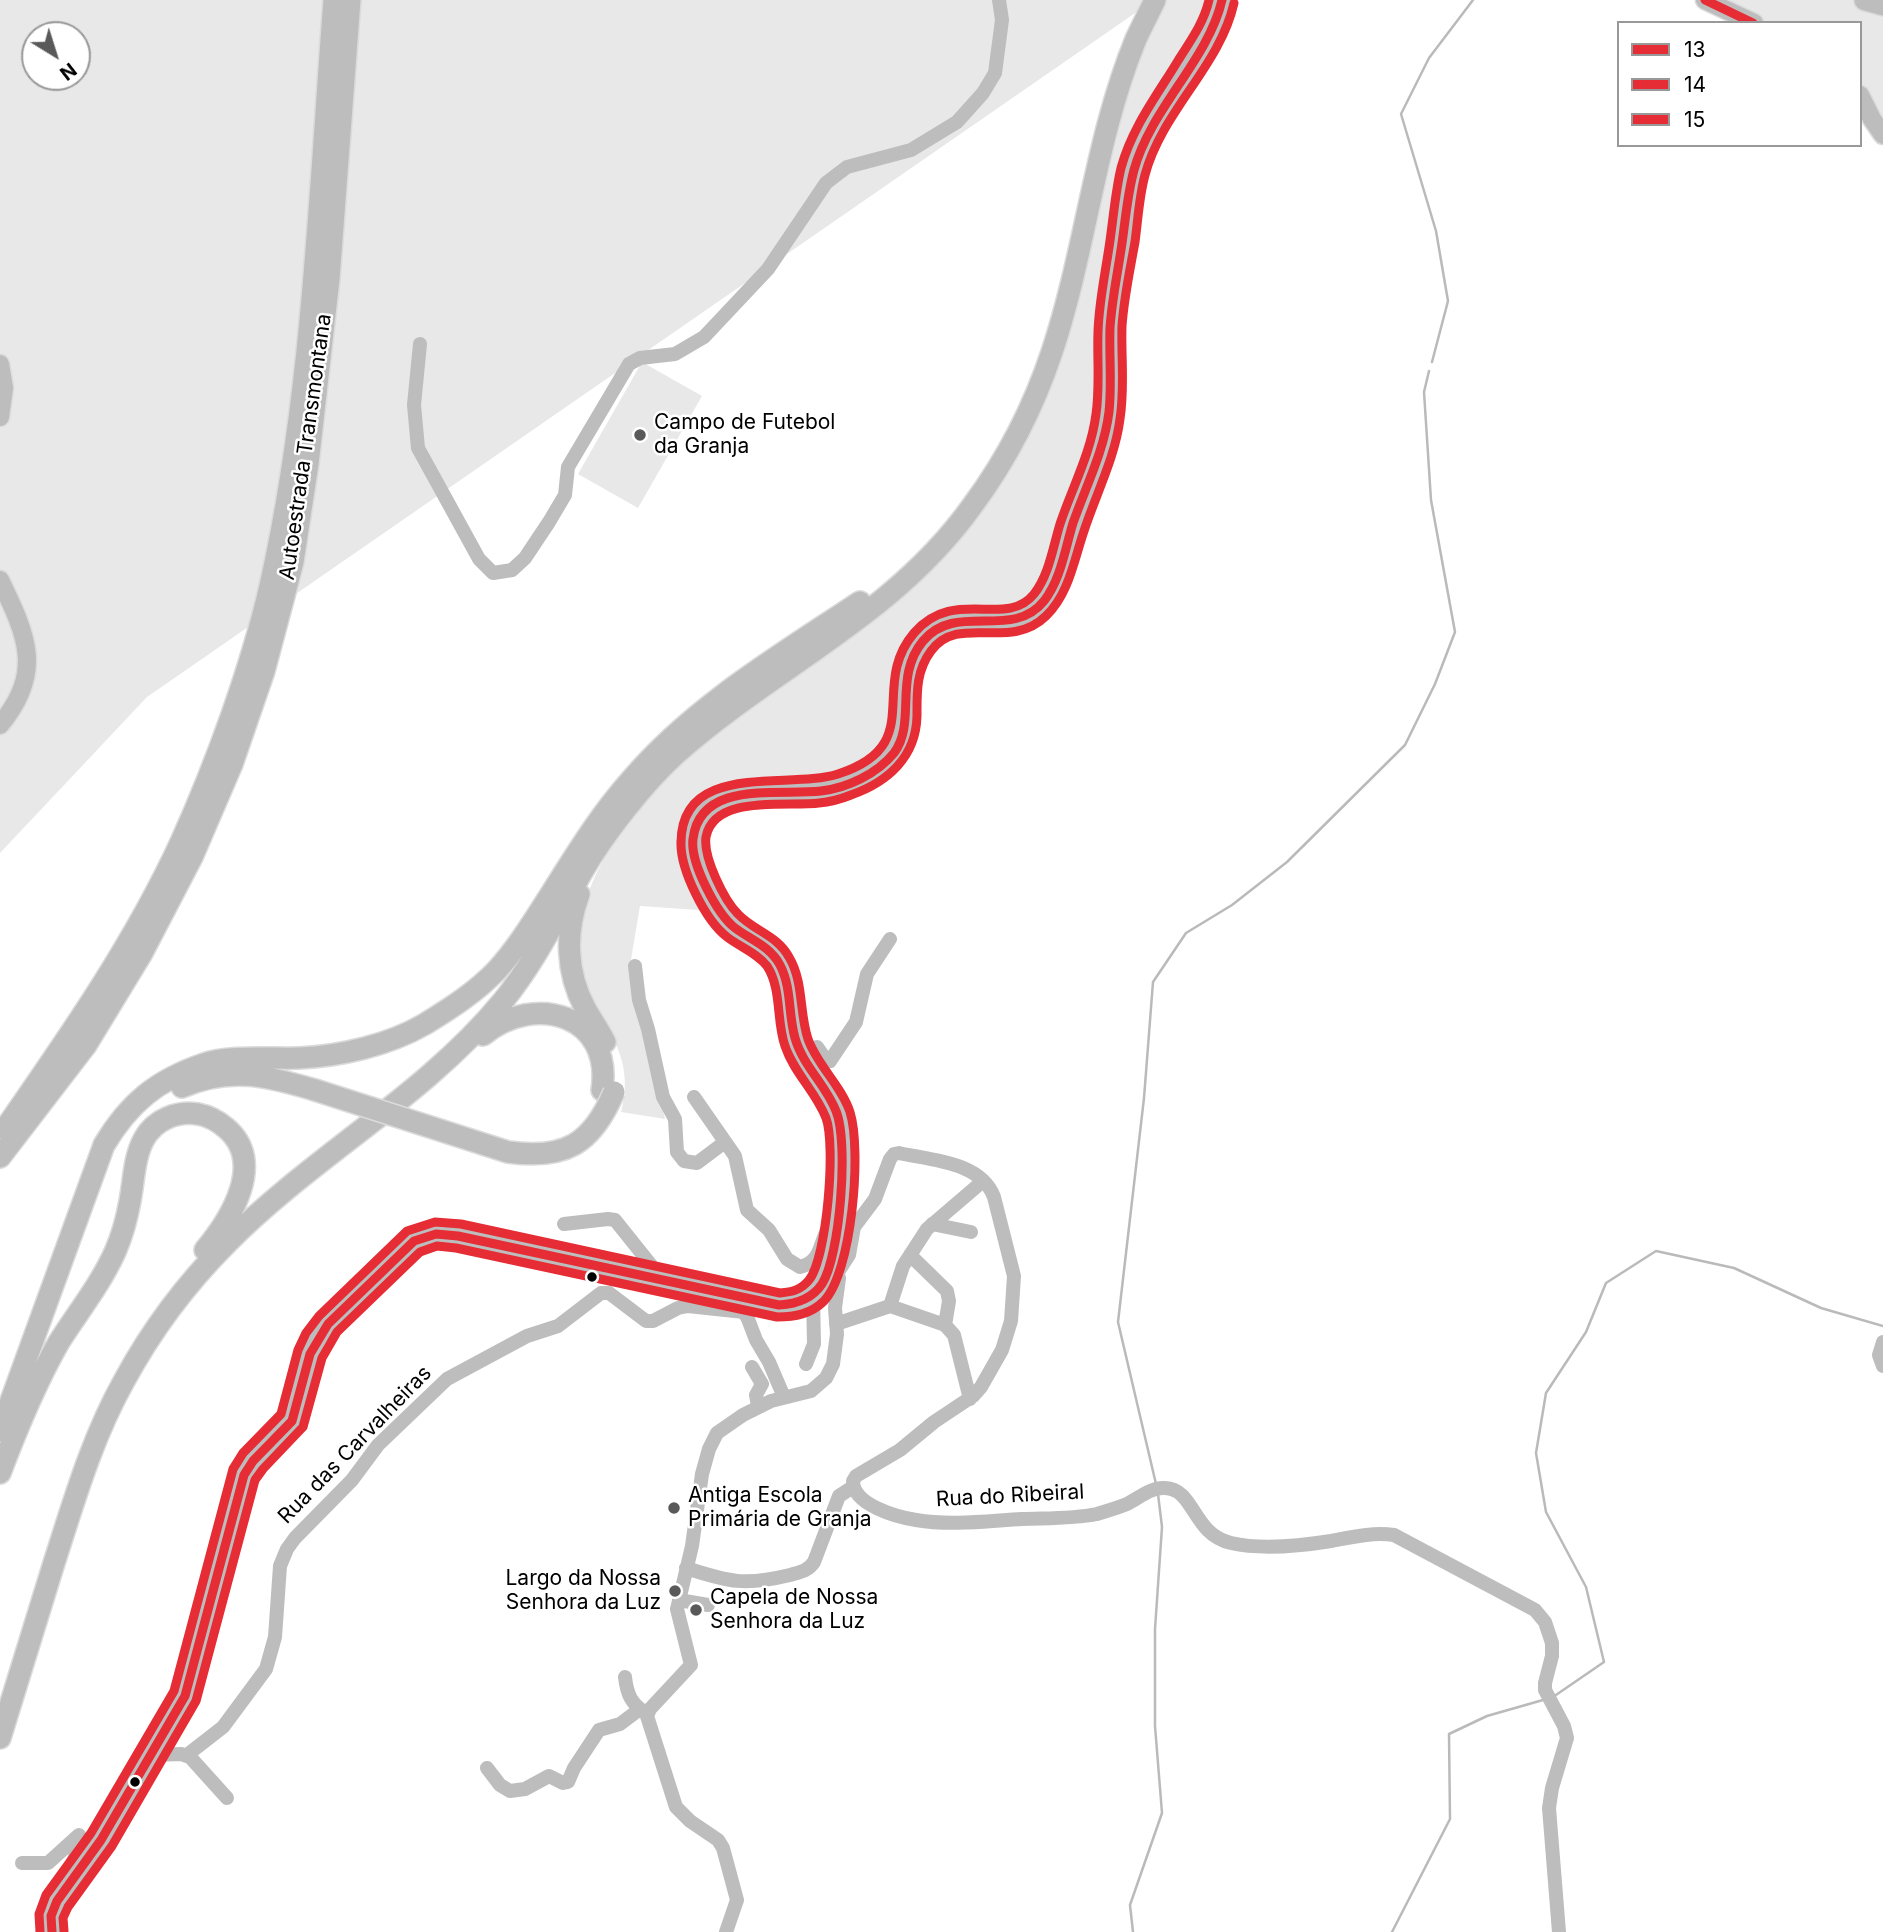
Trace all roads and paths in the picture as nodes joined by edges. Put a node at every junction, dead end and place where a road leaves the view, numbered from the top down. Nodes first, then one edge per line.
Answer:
1 (334, 0) edge
2 (350, 0) edge
3 (999, 0) edge
4 (1146, 0) edge
5 (1156, 0) edge
6 (1222, 0) edge
7 (1705, 0) edge
8 (1865, 0) edge
9 (1883, 5) edge
10 (1750, 21) edge
11 (336, 68) junction
12 (1862, 99) edge
13 (1883, 135) edge
14 (420, 344) dead end
15 (0, 364) edge
16 (0, 417) edge
17 (0, 580) edge
18 (860, 603) junction
19 (0, 725) edge
20 (613, 827) junction
21 (890, 939) dead end
22 (635, 966) dead end
23 (193, 1069) junction
24 (810, 1070) junction
25 (320, 1086) junction
26 (608, 1091) junction
27 (694, 1097) dead end
28 (0, 1135) edge
29 (725, 1142) junction
30 (0, 1157) edge
31 (314, 1168) junction
32 (983, 1181) junction
33 (837, 1219) junction
34 (564, 1224) dead end
35 (932, 1224) junction
36 (971, 1232) dead end
37 (910, 1255) junction
38 (834, 1267) junction
39 (663, 1280) junction
40 (699, 1288) junction
41 (813, 1294) junction
42 (890, 1306) junction
43 (744, 1312) junction
44 (836, 1324) junction
45 (945, 1325) junction
46 (1883, 1342) edge
47 (806, 1364) dead end
48 (1883, 1366) edge
49 (752, 1367) dead end
50 (784, 1397) junction
51 (970, 1399) junction
52 (758, 1406) junction
53 (5, 1438) edge
54 (0, 1473) edge
55 (853, 1487) junction
56 (48, 1558) junction
57 (686, 1568) junction
58 (679, 1600) junction
59 (708, 1605) dead end
60 (625, 1677) dead end
61 (0, 1708) edge
62 (644, 1711) junction
63 (0, 1738) edge
64 (153, 1755) junction
65 (187, 1755) junction
66 (487, 1768) dead end
67 (227, 1798) dead end
68 (22, 1863) dead end
69 (61, 1894) junction
70 (52, 1932) edge
71 (726, 1932) edge
72 (1559, 1932) edge

1 - 11 highway, Autoestrada Transmontana
2 - 11 highway, Autoestrada Transmontana
3 - 14 street
4 - 18 highway
5 - 20 highway
6 - 24 main road
7 - 10 main road
8 - 9 highway
11 - 28 highway, Autoestrada Transmontana
11 - 30 highway, Autoestrada Transmontana
12 - 13 main road
15 - 16 main road
17 - 19 main road
18 - 23 highway
18 - 56 highway
20 - 26 highway
20 - 31 highway
21 - 24 street
22 - 29 street
23 - 25 highway
23 - 53 highway
24 - 33 main road
25 - 26 highway, bridge
25 - 53 highway
26 - 31 highway
27 - 29 street
29 - 33 street
31 - 63 highway
32 - 35 street
32 - 38 street
32 - 51 street
33 - 38 main road
34 - 39 street
35 - 36 street
35 - 37 street
37 - 42 street
37 - 45 street
38 - 41 main road
38 - 44 street
39 - 40 main road
39 - 64 main road
40 - 41 main road
40 - 43 street
41 - 47 street
42 - 44 street
42 - 45 street
43 - 50 street
43 - 65 street, Rua das Carvalheiras
44 - 50 street
45 - 51 street
46 - 48 street
49 - 52 street
50 - 52 street
51 - 55 street
52 - 57 street
53 - 54 highway
53 - 56 highway
55 - 57 street
55 - 72 street, Rua do Ribeiral
56 - 61 highway
57 - 58 street
58 - 59 street
58 - 62 street
60 - 62 street
62 - 66 street
62 - 71 street
64 - 65 street
64 - 69 main road
65 - 67 street
68 - 69 street
69 - 70 main road

